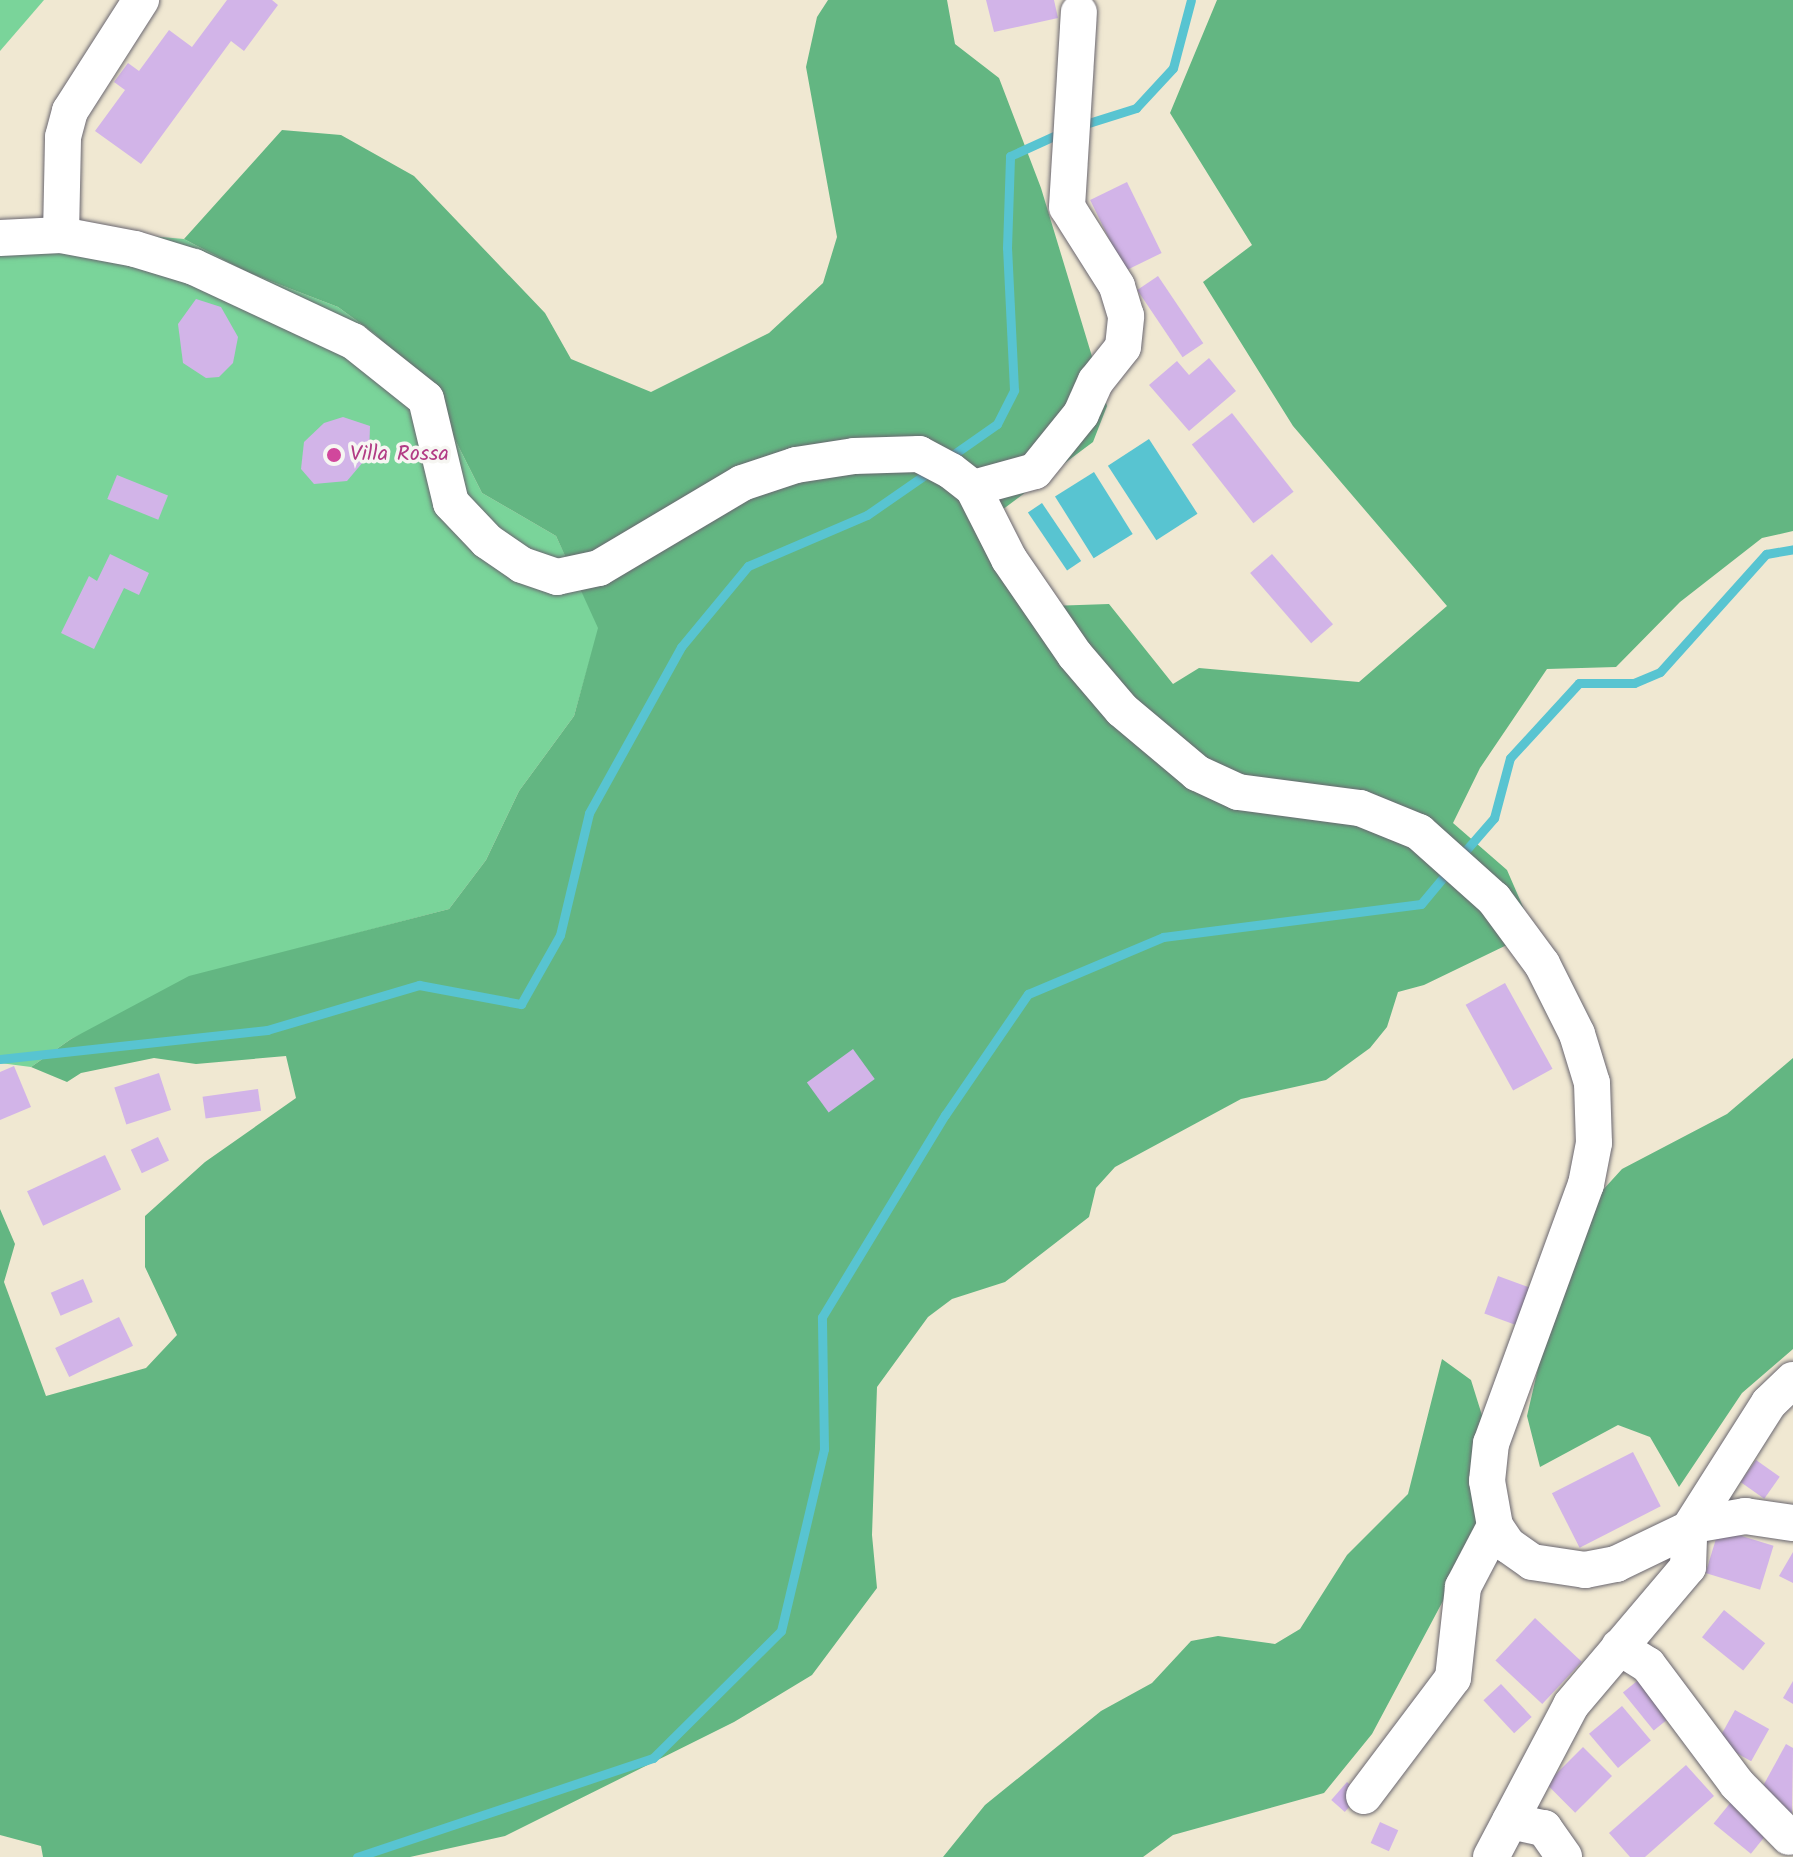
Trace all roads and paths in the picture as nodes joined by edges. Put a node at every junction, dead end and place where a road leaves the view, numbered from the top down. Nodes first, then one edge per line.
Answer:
1 (141, 0) edge
2 (1079, 12) dead end
3 (61, 235) junction
4 (0, 238) edge
5 (962, 480) junction
6 (1793, 1380) edge
7 (1793, 1523) edge
8 (1495, 1526) junction
9 (1689, 1529) junction
10 (1619, 1647) junction
11 (1364, 1796) dead end
12 (1510, 1821) junction
13 (1783, 1842) edge
14 (1491, 1857) edge
15 (1564, 1857) edge

1 - 3 street
2 - 5 street
3 - 4 street
3 - 5 street
5 - 8 street
6 - 9 street
7 - 9 street
8 - 9 street
8 - 11 street
9 - 10 street
10 - 12 street
10 - 13 street
12 - 14 street
12 - 15 street

